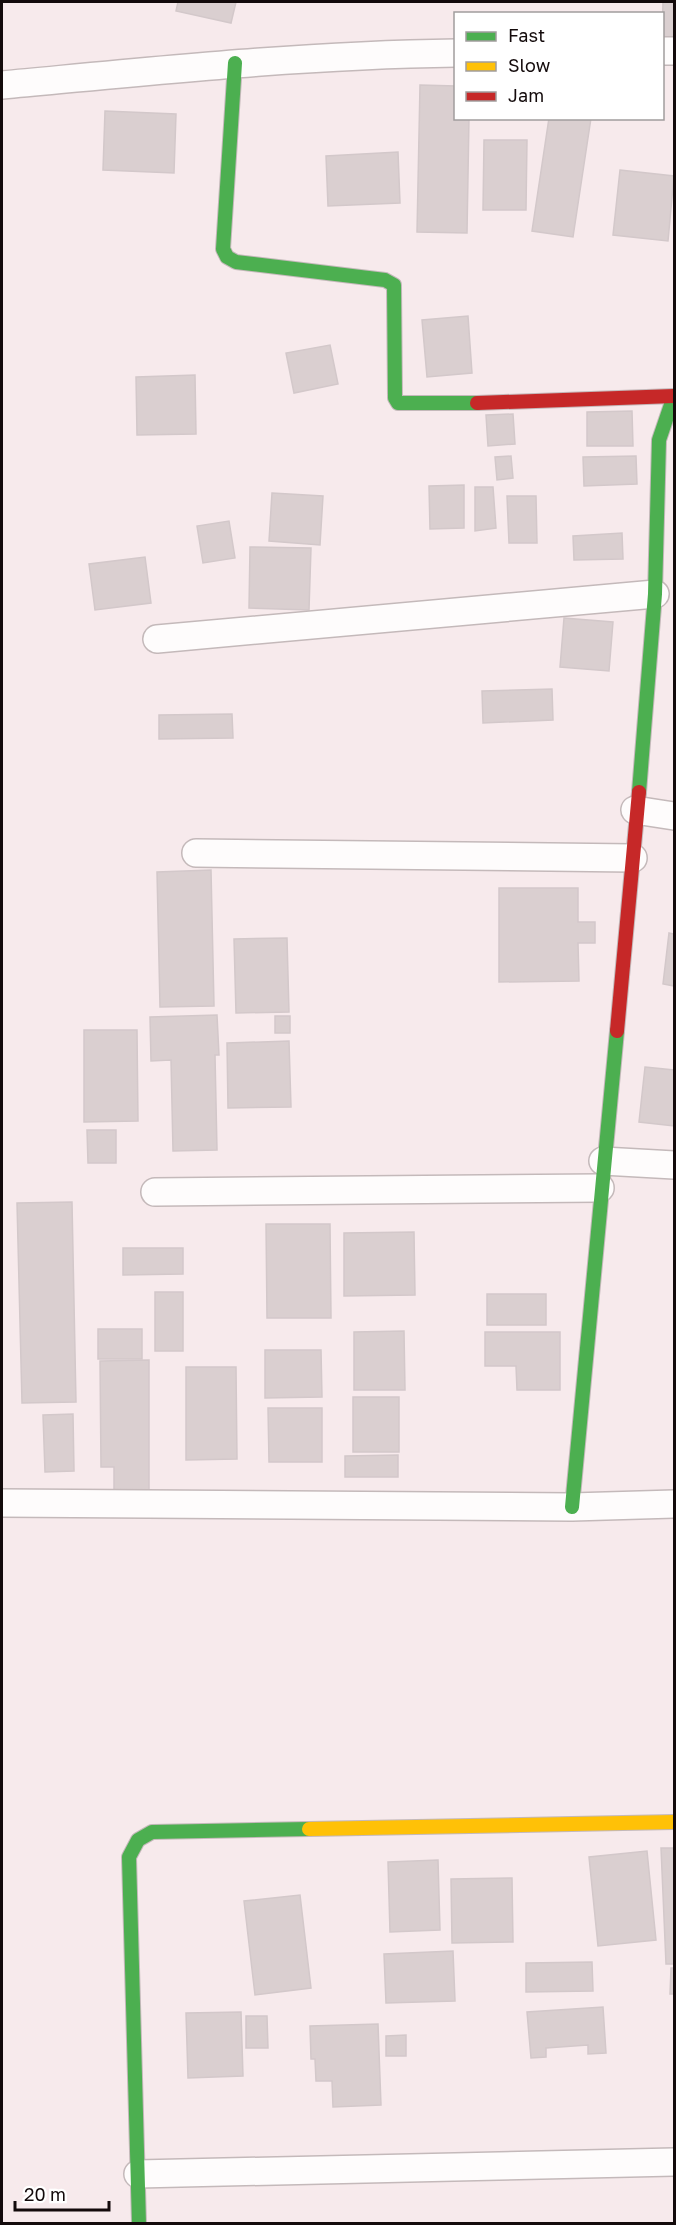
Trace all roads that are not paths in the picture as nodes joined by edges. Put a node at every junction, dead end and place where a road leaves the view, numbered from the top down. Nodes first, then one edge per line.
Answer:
1 (454, 54) edge
2 (235, 63) junction
3 (2, 85) edge
4 (674, 396) edge
5 (654, 594) junction
6 (156, 639) dead end
7 (635, 810) junction
8 (675, 816) edge
9 (196, 853) dead end
10 (633, 858) junction
11 (603, 1161) junction
12 (675, 1165) edge
13 (600, 1188) junction
14 (155, 1192) dead end
15 (2, 1503) edge
16 (675, 1504) edge
17 (572, 1507) junction
18 (675, 1822) edge
19 (675, 2162) edge
20 (138, 2174) junction
21 (139, 2223) edge

1 - 2 street
2 - 3 street
2 - 4 street
4 - 5 street
5 - 6 street
5 - 7 street
7 - 8 street
7 - 10 street
9 - 10 street
10 - 11 street
11 - 12 street
11 - 13 street
13 - 14 street
13 - 17 street
15 - 17 street
16 - 17 street
18 - 20 street
19 - 20 street
20 - 21 street

